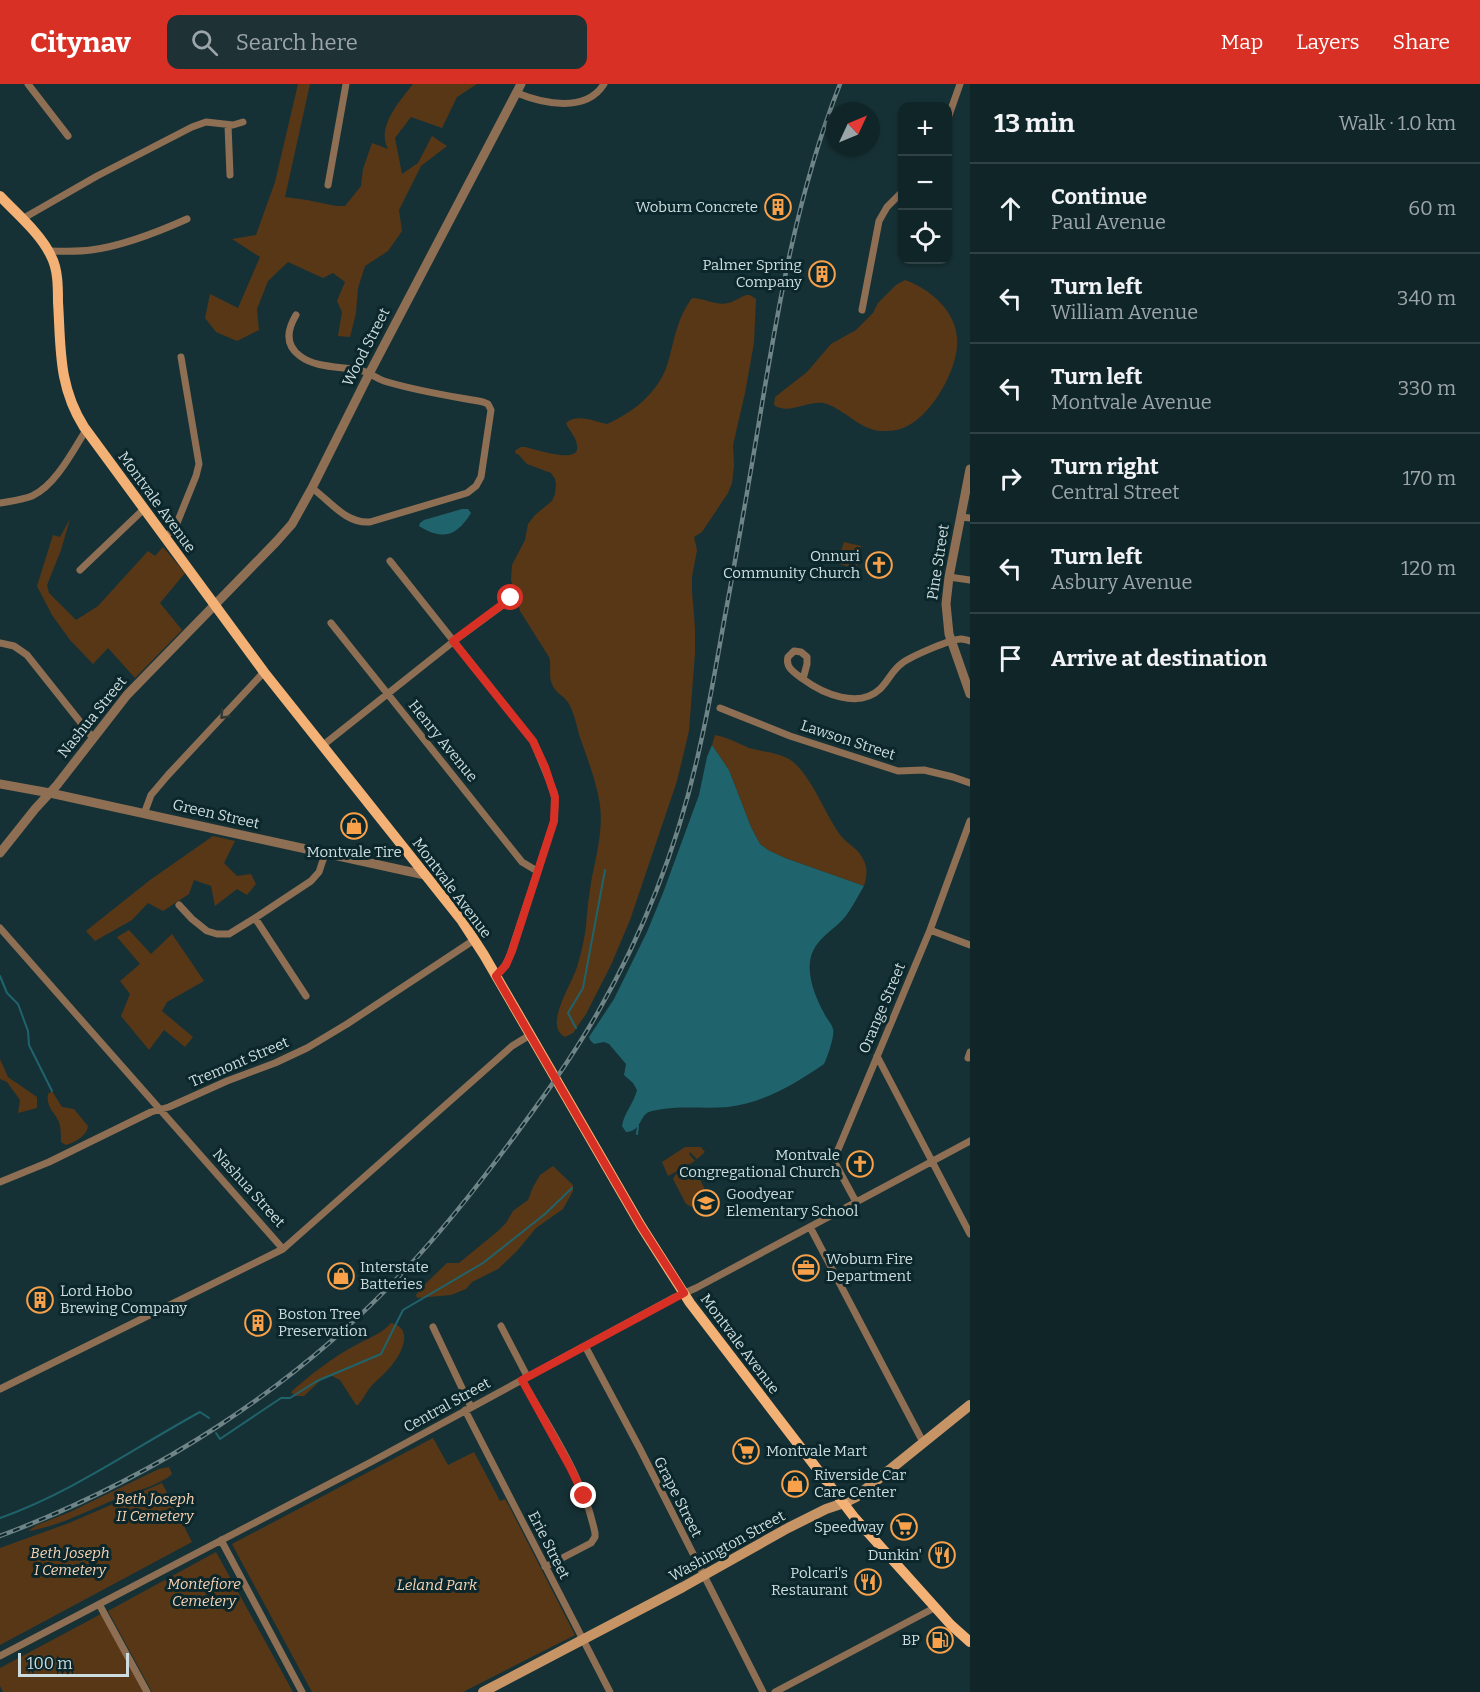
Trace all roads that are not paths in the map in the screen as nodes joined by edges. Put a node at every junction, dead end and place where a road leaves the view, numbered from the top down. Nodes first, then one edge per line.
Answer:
1 (28, 84) edge
2 (346, 84) edge
3 (604, 84) edge
4 (960, 84) edge
5 (519, 88) edge
6 (952, 107) edge
7 (243, 122) dead end
8 (228, 125) junction
9 (68, 136) dead end
10 (230, 175) dead end
11 (327, 185) dead end
12 (898, 197) edge
13 (0, 198) edge
14 (22, 219) junction
15 (187, 219) dead end
16 (48, 251) junction
17 (862, 310) dead end
18 (296, 315) dead end
19 (180, 357) dead end
20 (369, 374) junction
21 (86, 430) junction
22 (970, 469) edge
23 (312, 488) junction
24 (0, 503) edge
25 (144, 509) junction
26 (966, 517) edge
27 (165, 537) junction
28 (390, 561) dead end
29 (80, 570) dead end
30 (949, 577) junction
31 (970, 580) edge
32 (511, 598) dead end
33 (214, 605) junction
34 (331, 623) dead end
35 (453, 641) junction
36 (970, 641) edge
37 (951, 642) junction
38 (0, 643) edge
39 (264, 672) junction
40 (803, 679) dead end
41 (388, 693) junction
42 (970, 694) edge
43 (720, 708) dead end
44 (93, 738) junction
45 (322, 746) junction
46 (970, 783) edge
47 (0, 784) edge
48 (50, 793) junction
49 (144, 814) junction
50 (970, 821) edge
51 (0, 853) edge
52 (325, 854) junction
53 (537, 871) junction
54 (425, 875) junction
55 (179, 905) dead end
56 (255, 918) junction
57 (0, 928) edge
58 (930, 930) junction
59 (474, 940) junction
60 (970, 945) edge
61 (496, 976) junction
62 (306, 996) dead end
63 (530, 1035) junction
64 (877, 1056) junction
65 (159, 1109) junction
66 (970, 1141) edge
67 (932, 1162) junction
68 (0, 1182) edge
69 (856, 1202) junction
70 (810, 1227) junction
71 (970, 1234) edge
72 (284, 1249) junction
73 (684, 1293) junction
74 (501, 1326) dead end
75 (433, 1327) dead end
76 (585, 1346) junction
77 (524, 1378) junction
78 (0, 1389) edge
79 (970, 1405) edge
80 (468, 1409) junction
81 (922, 1442) junction
82 (844, 1503) junction
83 (221, 1540) junction
84 (545, 1567) junction
85 (703, 1576) junction
86 (99, 1604) junction
87 (936, 1607) junction
88 (583, 1640) junction
89 (970, 1642) edge
90 (0, 1656) edge
91 (147, 1692) edge
92 (302, 1692) edge
93 (483, 1692) edge
94 (610, 1692) edge
95 (763, 1692) edge
96 (775, 1692) edge

1 - 9 street
2 - 11 street
3 - 5 street
4 - 6 street
5 - 20 street, Wood Street
7 - 8 street
8 - 10 street
8 - 14 street
12 - 17 street
13 - 14 main road, Montvale Avenue
14 - 16 main road, Montvale Avenue
15 - 16 street
16 - 21 main road, Montvale Avenue
18 - 20 street
19 - 27 street
20 - 23 street, Wood Street
20 - 23 street
21 - 24 street
21 - 25 main road, Montvale Avenue
22 - 26 street, Pine Street
23 - 33 street, Wood Street
25 - 27 main road, Montvale Avenue
25 - 29 street
26 - 30 street, Pine Street
27 - 33 main road, Montvale Avenue
28 - 35 street
30 - 31 street
30 - 37 street, Pine Street
32 - 35 street
33 - 39 main road, Montvale Avenue
33 - 44 street, Nashua Street
34 - 41 street, Henry Avenue
35 - 41 street
35 - 53 street
36 - 37 street
37 - 40 street
37 - 42 street, Pine Street
38 - 44 street
39 - 45 main road, Montvale Avenue
39 -> 49 street
41 - 45 street
41 - 53 street, Henry Avenue
43 - 46 street, Lawson Street
44 - 48 street, Nashua Street
45 - 54 main road, Montvale Avenue
47 - 48 street, Green Street
48 - 49 street, Green Street
48 - 51 street, Nashua Street
49 - 52 street, Green Street
50 - 58 street, Orange Street
52 - 54 street, Green Street
52 - 56 street
53 - 61 street
54 - 59 main road, Montvale Avenue
55 - 56 street
56 - 62 street
57 - 65 street, Nashua Street
58 - 60 street
58 - 64 street, Orange Street
59 - 61 main road, Montvale Avenue
59 - 65 street, Tremont Street
61 - 63 main road, Montvale Avenue
63 - 72 street, Nashua Street
63 - 73 main road, Montvale Avenue
64 - 67 street
64 - 69 street, Orange Street
65 - 68 street, Tremont Street
65 - 72 street, Nashua Street
66 - 67 street, Central Street
67 - 69 street, Central Street
67 - 71 street
69 - 70 street, Central Street
70 - 73 street, Central Street
70 - 81 street
72 - 78 street
73 - 76 street, Central Street
73 - 82 main road, Montvale Avenue
74 - 77 street
75 - 80 street, Erie Street
76 - 77 street, Central Street
76 - 85 street, Grape Street
77 - 80 street, Central Street
77 - 84 street
79 - 81 main road, Washington Street
80 - 83 street, Central Street
80 - 84 street, Erie Street
81 - 82 main road, Washington Street
82 - 85 main road, Washington Street
82 - 87 main road, Montvale Avenue
83 - 86 street, Central Street
83 - 92 street
84 - 88 street, Erie Street
85 - 88 main road, Washington Street
85 - 95 street, Grape Street
86 - 90 street, Central Street
86 - 91 street
87 - 89 main road, Montvale Avenue
87 - 96 street
88 - 93 main road, Washington Street
88 - 94 street, Erie Street

